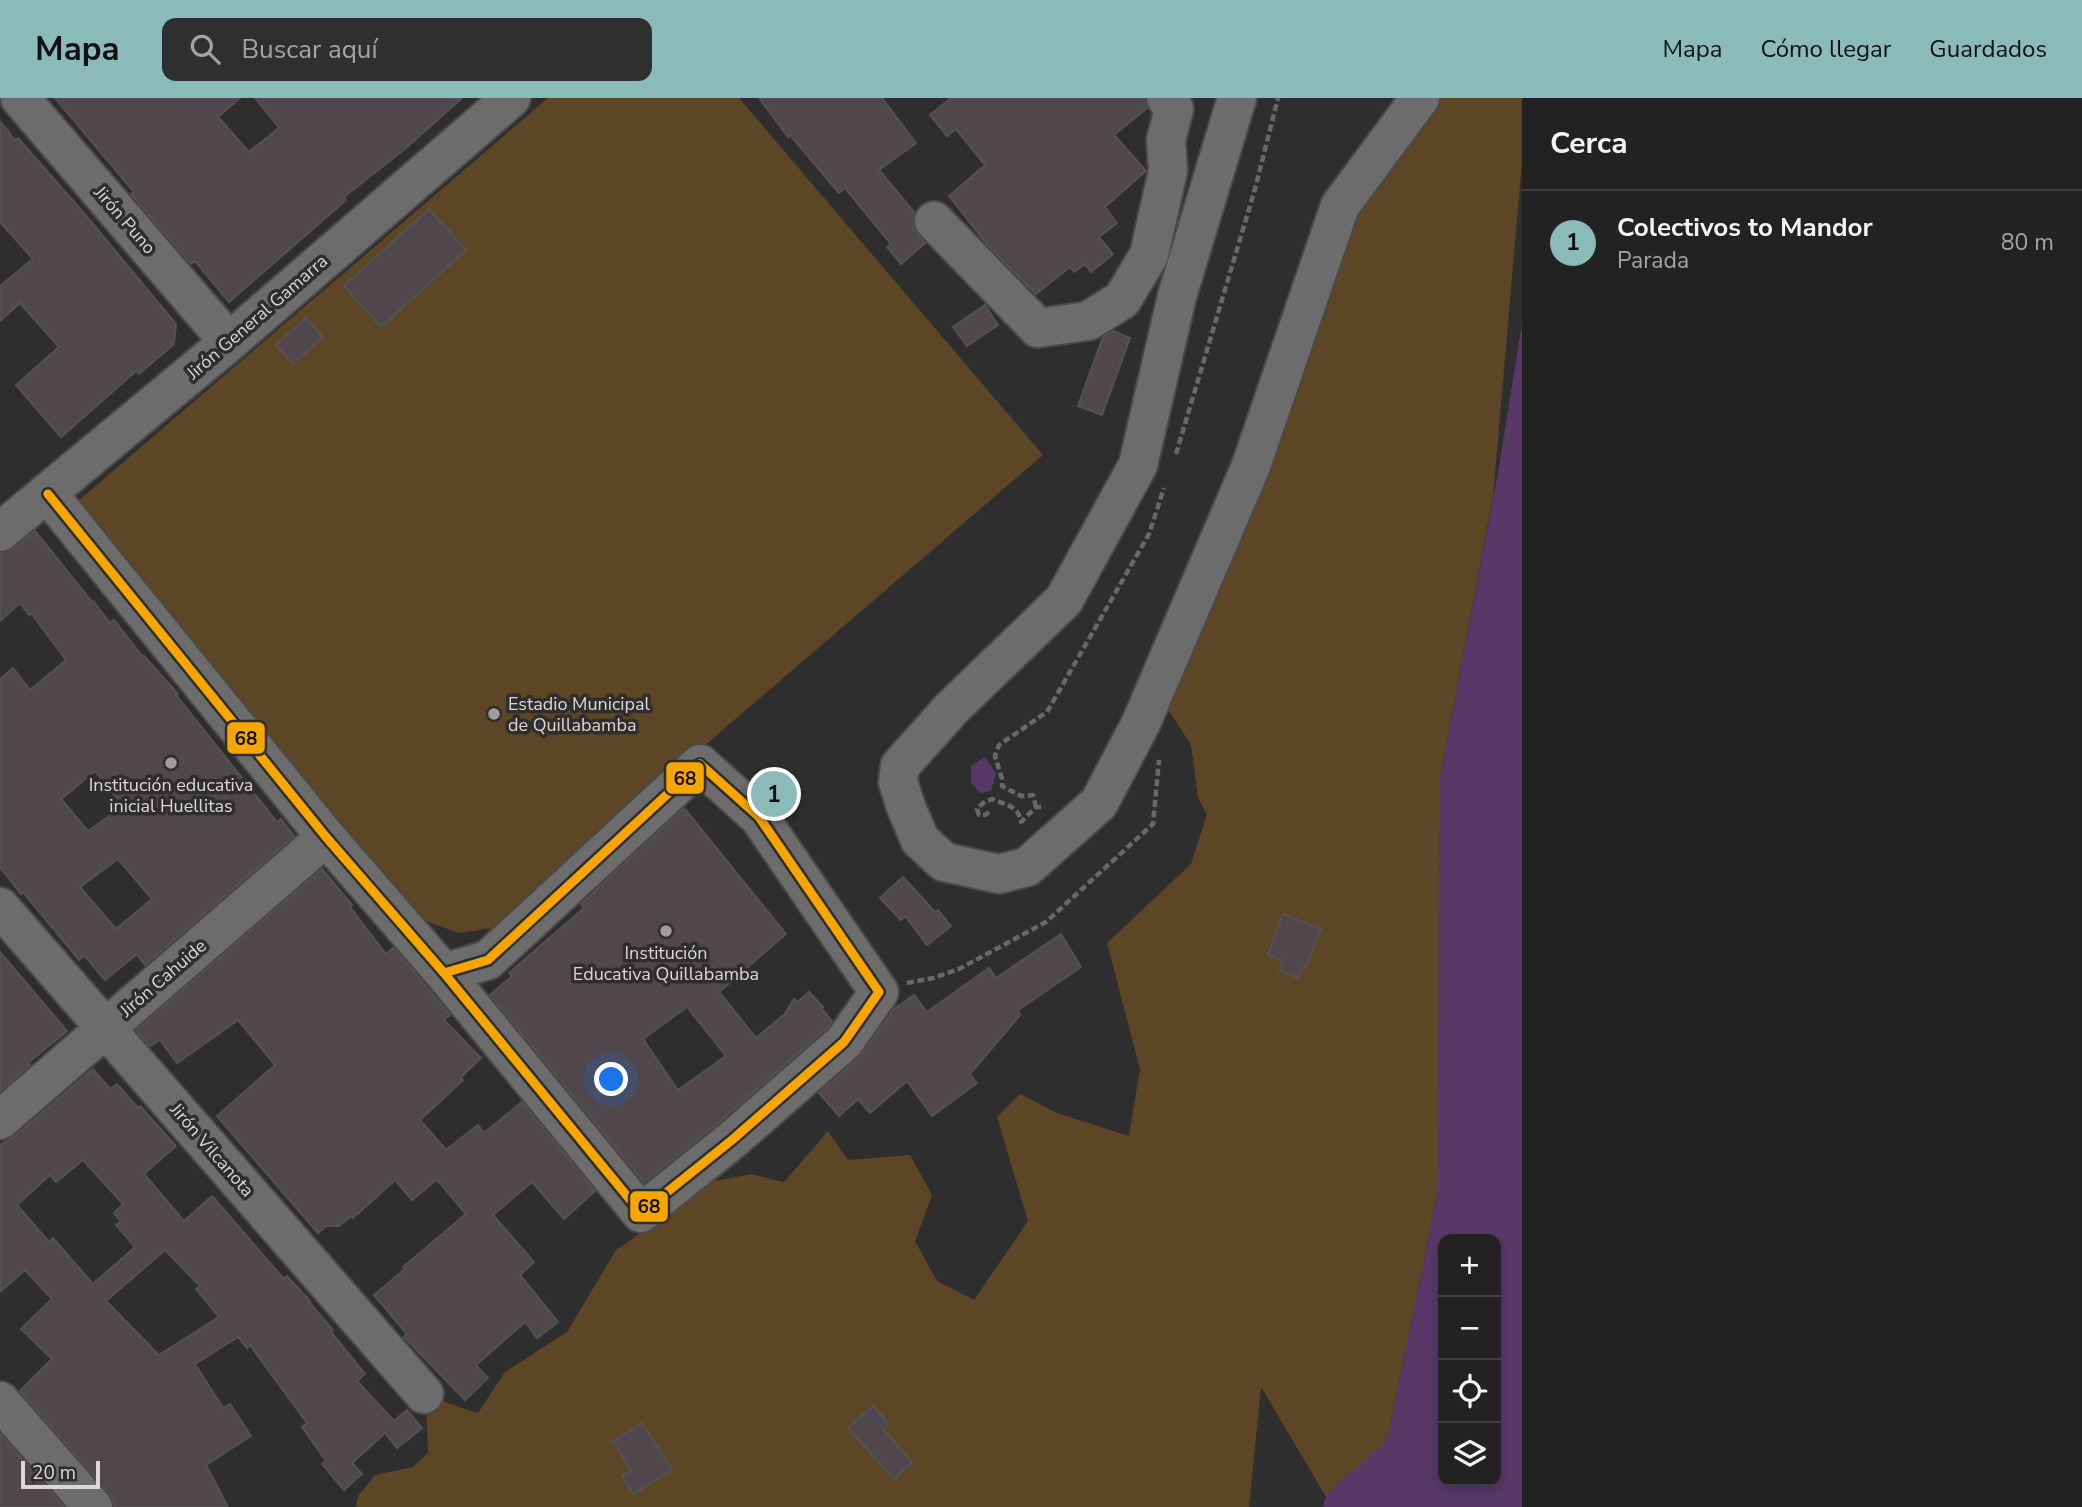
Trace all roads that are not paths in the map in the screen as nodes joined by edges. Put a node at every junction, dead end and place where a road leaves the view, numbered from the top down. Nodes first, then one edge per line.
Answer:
1 (20, 98) edge
2 (511, 98) edge
3 (1166, 98) edge
4 (1237, 98) edge
5 (1420, 98) edge
6 (934, 220) dead end
7 (229, 342) junction
8 (48, 494) junction
9 (0, 532) edge
10 (326, 837) junction
11 (0, 907) edge
12 (444, 973) junction
13 (106, 1027) junction
14 (0, 1120) edge
15 (424, 1394) dead end
16 (0, 1401) edge
17 (93, 1507) edge

1 - 7 street, Jirón Puno
2 - 7 street, Jirón General Gamarra
3 - 6 street
4 - 5 street
7 - 8 street, Jirón General Gamarra
8 - 9 street, Jirón General Gamarra
8 - 10 street
10 - 12 street
10 - 13 street, Jirón Cahuide
11 - 13 street, Jirón Vilcanota
12 - 12 street
13 - 14 street, Jirón Cahuide
13 - 15 street, Jirón Vilcanota
16 - 17 street

